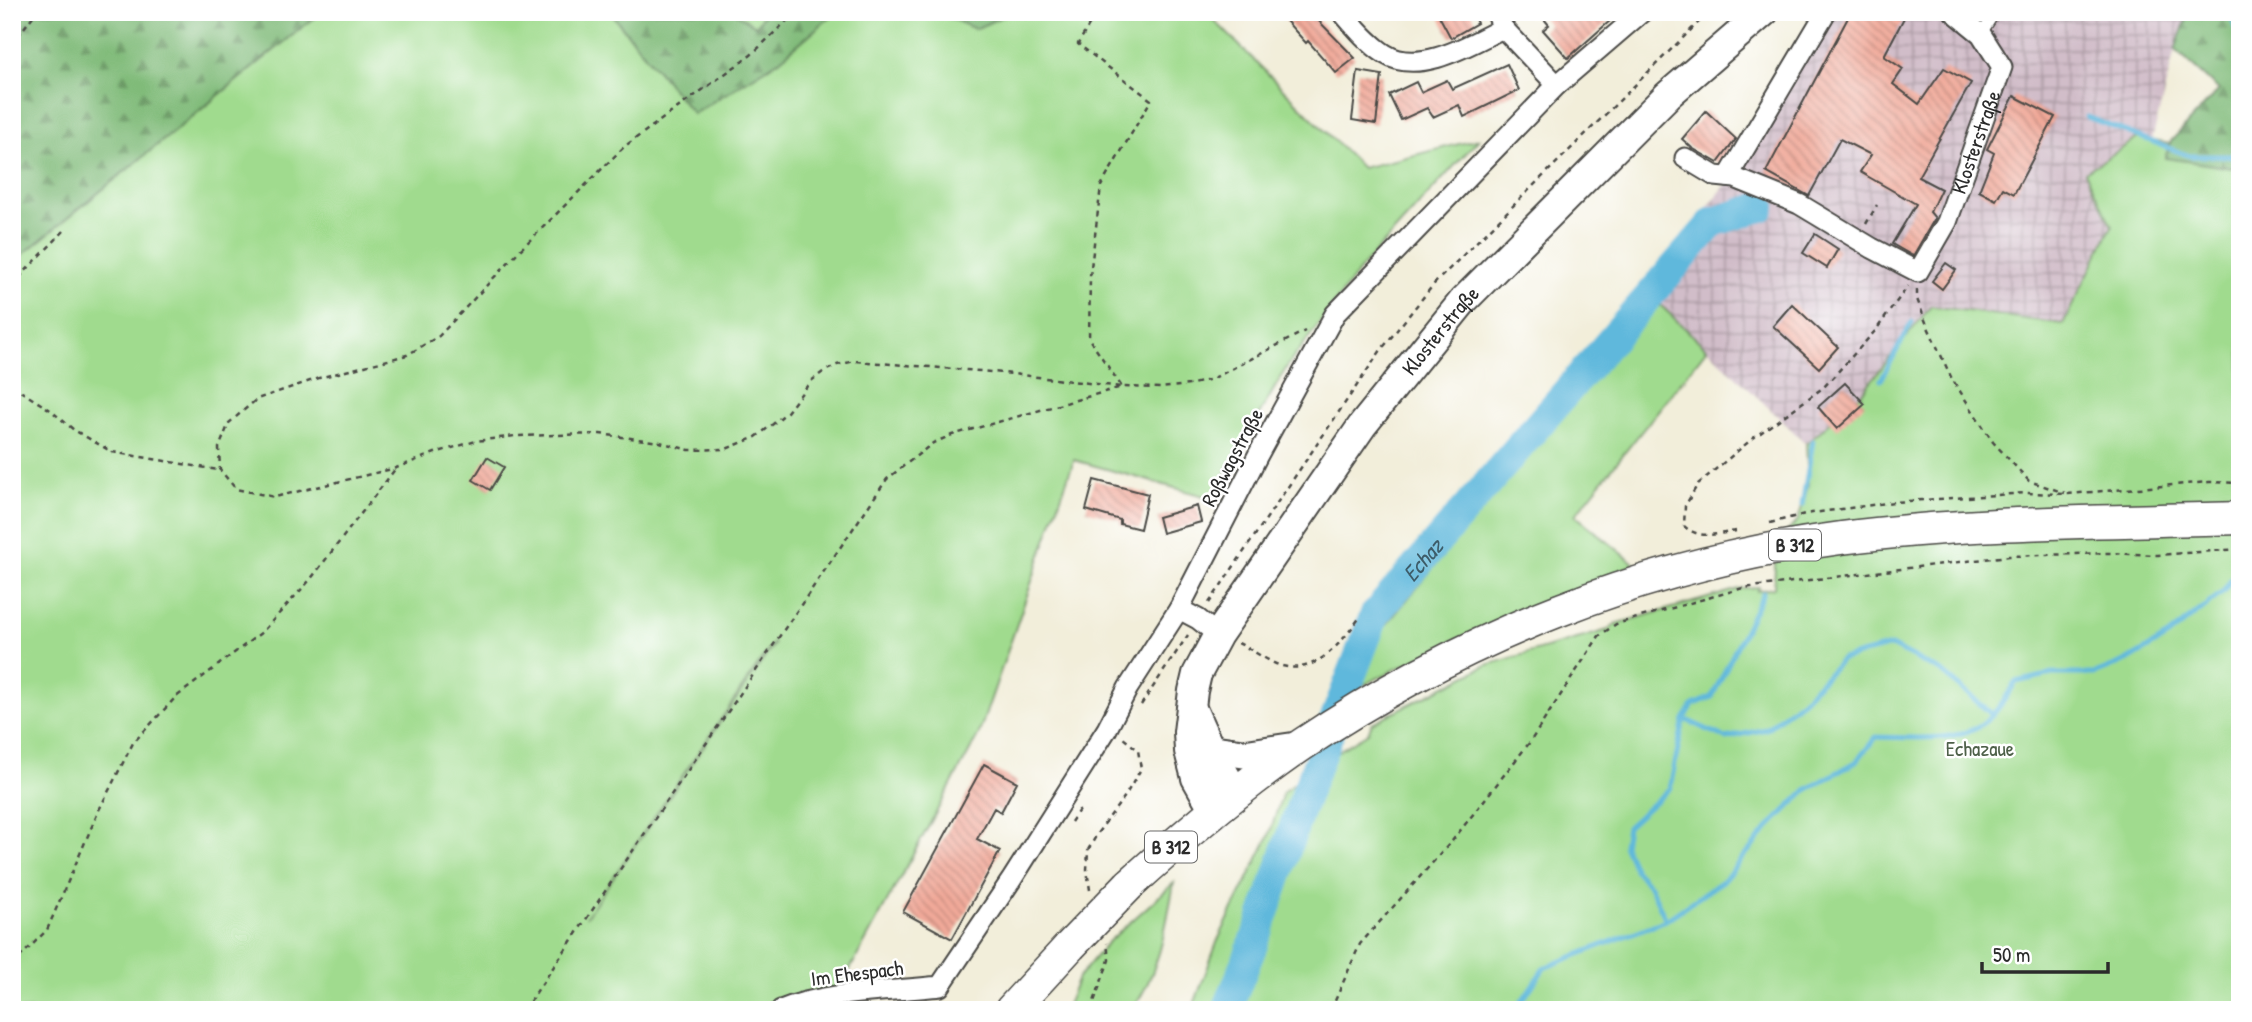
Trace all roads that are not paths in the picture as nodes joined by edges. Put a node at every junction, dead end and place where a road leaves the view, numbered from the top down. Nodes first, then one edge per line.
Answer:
1 (1342, 12) edge
2 (1642, 12) edge
3 (1764, 12) edge
4 (1826, 12) edge
5 (1954, 12) edge
6 (1995, 12) edge
7 (1500, 20) edge
8 (1981, 33) junction
9 (1557, 85) junction
10 (1685, 158) dead end
11 (1728, 177) junction
12 (2240, 517) edge
13 (1179, 609) junction
14 (1208, 627) junction
15 (1192, 708) junction
16 (1308, 740) junction
17 (1210, 749) junction
18 (1225, 802) junction
19 (940, 986) joint
20 (780, 1010) edge
21 (1011, 1010) edge

1 - 7 street
2 - 9 street, Roßwagstraße
3 - 14 main road, Klosterstraße
4 - 11 street
5 - 8 street, Klosterstraße
6 - 8 lane
7 - 9 street
8 - 11 street, Klosterstraße
9 - 13 street, Roßwagstraße
10 - 11 street
12 - 16 main road, B 312
13 - 14 street
13 - 19 street, Roßwagstraße
14 - 15 main road, Klosterstraße
15 - 17 main road
15 - 18 main road, Klosterstraße
16 - 17 main road
16 - 18 main road, B 312
17 - 18 main road
18 - 21 main road, B 312, bridge
19 - 20 street, Im Ehespach

